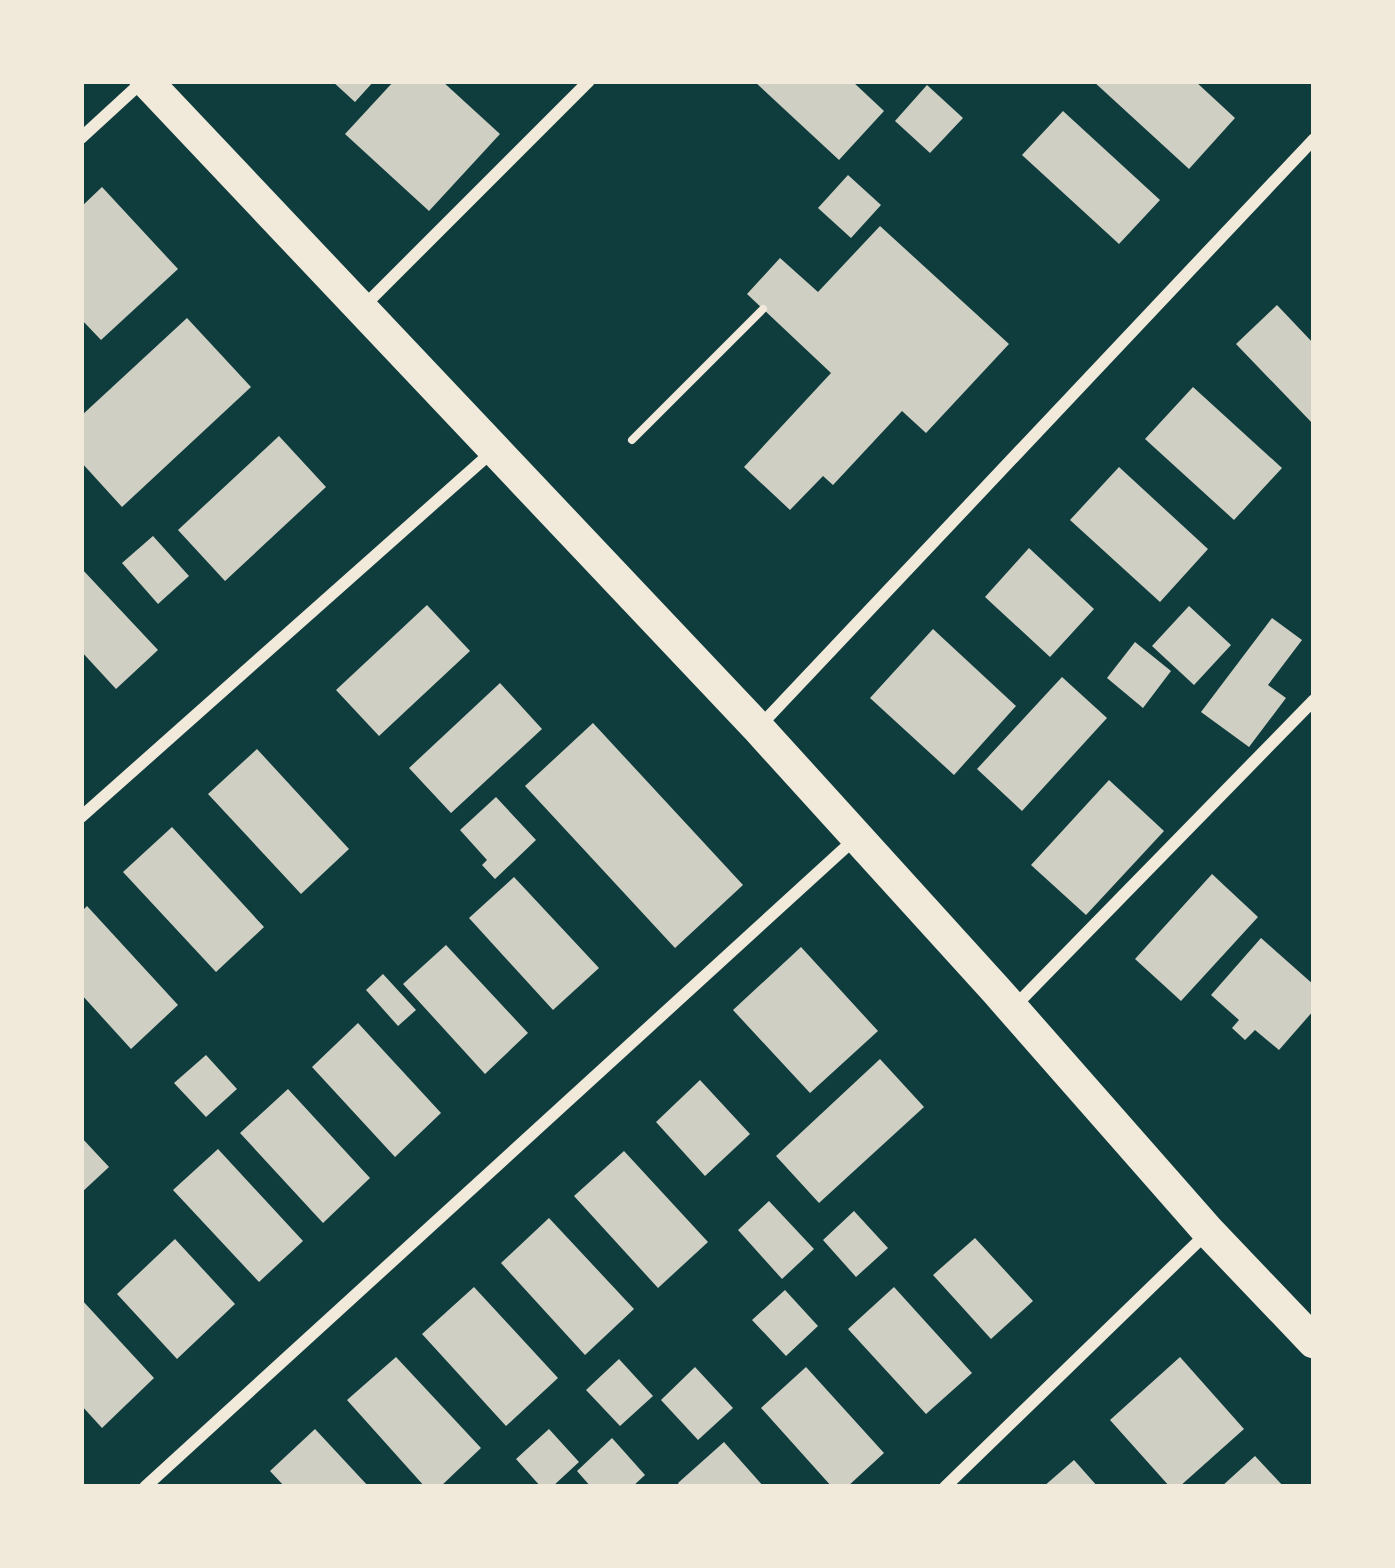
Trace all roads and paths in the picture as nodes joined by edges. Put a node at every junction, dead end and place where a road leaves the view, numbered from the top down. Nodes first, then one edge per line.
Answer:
1 (144, 81) edge
2 (589, 81) edge
3 (81, 138) edge
4 (1314, 139) edge
5 (362, 308) junction
6 (763, 309) dead end
7 (632, 440) dead end
8 (496, 448) junction
9 (1314, 700) edge
10 (758, 728) junction
11 (81, 818) edge
12 (858, 837) junction
13 (1012, 1009) junction
14 (1208, 1231) junction
15 (1310, 1330) edge
16 (145, 1487) edge
17 (945, 1487) edge

1 - 3 street
1 - 5 highway
2 - 5 street
4 - 10 street
5 - 8 highway
6 - 7 path
8 - 10 highway
8 - 11 street
9 - 13 street
10 - 12 highway
12 - 13 highway
12 - 16 street
13 - 14 highway
14 - 15 highway
14 - 17 street

